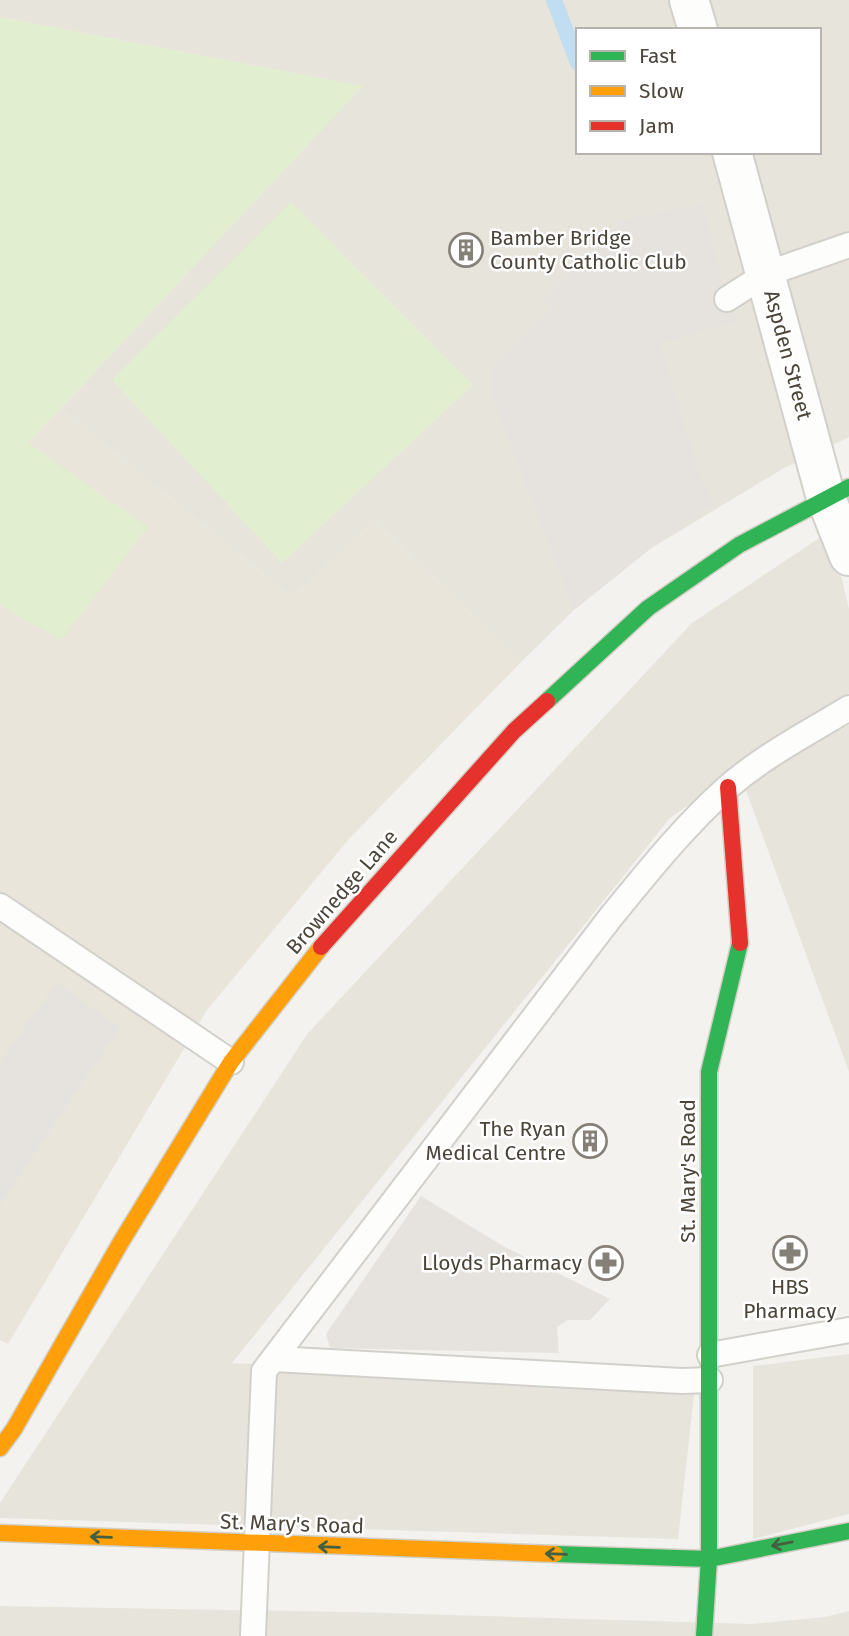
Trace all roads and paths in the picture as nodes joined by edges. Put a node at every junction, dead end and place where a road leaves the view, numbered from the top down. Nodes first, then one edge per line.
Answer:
1 (689, 0) edge
2 (697, 28) edge
3 (733, 154) edge
4 (849, 245) edge
5 (766, 274) junction
6 (727, 299) dead end
7 (838, 493) edge
8 (849, 555) edge
9 (849, 708) edge
10 (728, 787) junction
11 (0, 906) edge
12 (231, 1062) junction
13 (849, 1330) edge
14 (710, 1355) junction
15 (274, 1359) junction
16 (710, 1380) junction
17 (0, 1448) edge
18 (849, 1531) edge
19 (0, 1533) edge
20 (258, 1544) junction
21 (709, 1559) junction
22 (253, 1636) edge
23 (704, 1636) edge

1 - 2 street
3 - 5 street, Aspden Street
4 - 5 lane
5 - 6 lane
5 - 7 street, Aspden Street
7 - 8 street, Aspden Street
7 - 12 street, Brownedge Lane
9 - 10 lane
10 - 14 street, St. Mary's Road
10 - 15 lane
11 - 12 lane
12 - 17 street, Brownedge Lane
13 - 14 lane
14 - 16 street, St. Mary's Road
15 - 16 lane
15 - 20 lane
16 - 21 street, St. Mary's Road
18 -> 21 street, St. Mary's Road
20 -> 19 street, St. Mary's Road
21 -> 20 street, St. Mary's Road
20 - 22 lane
21 - 23 street

